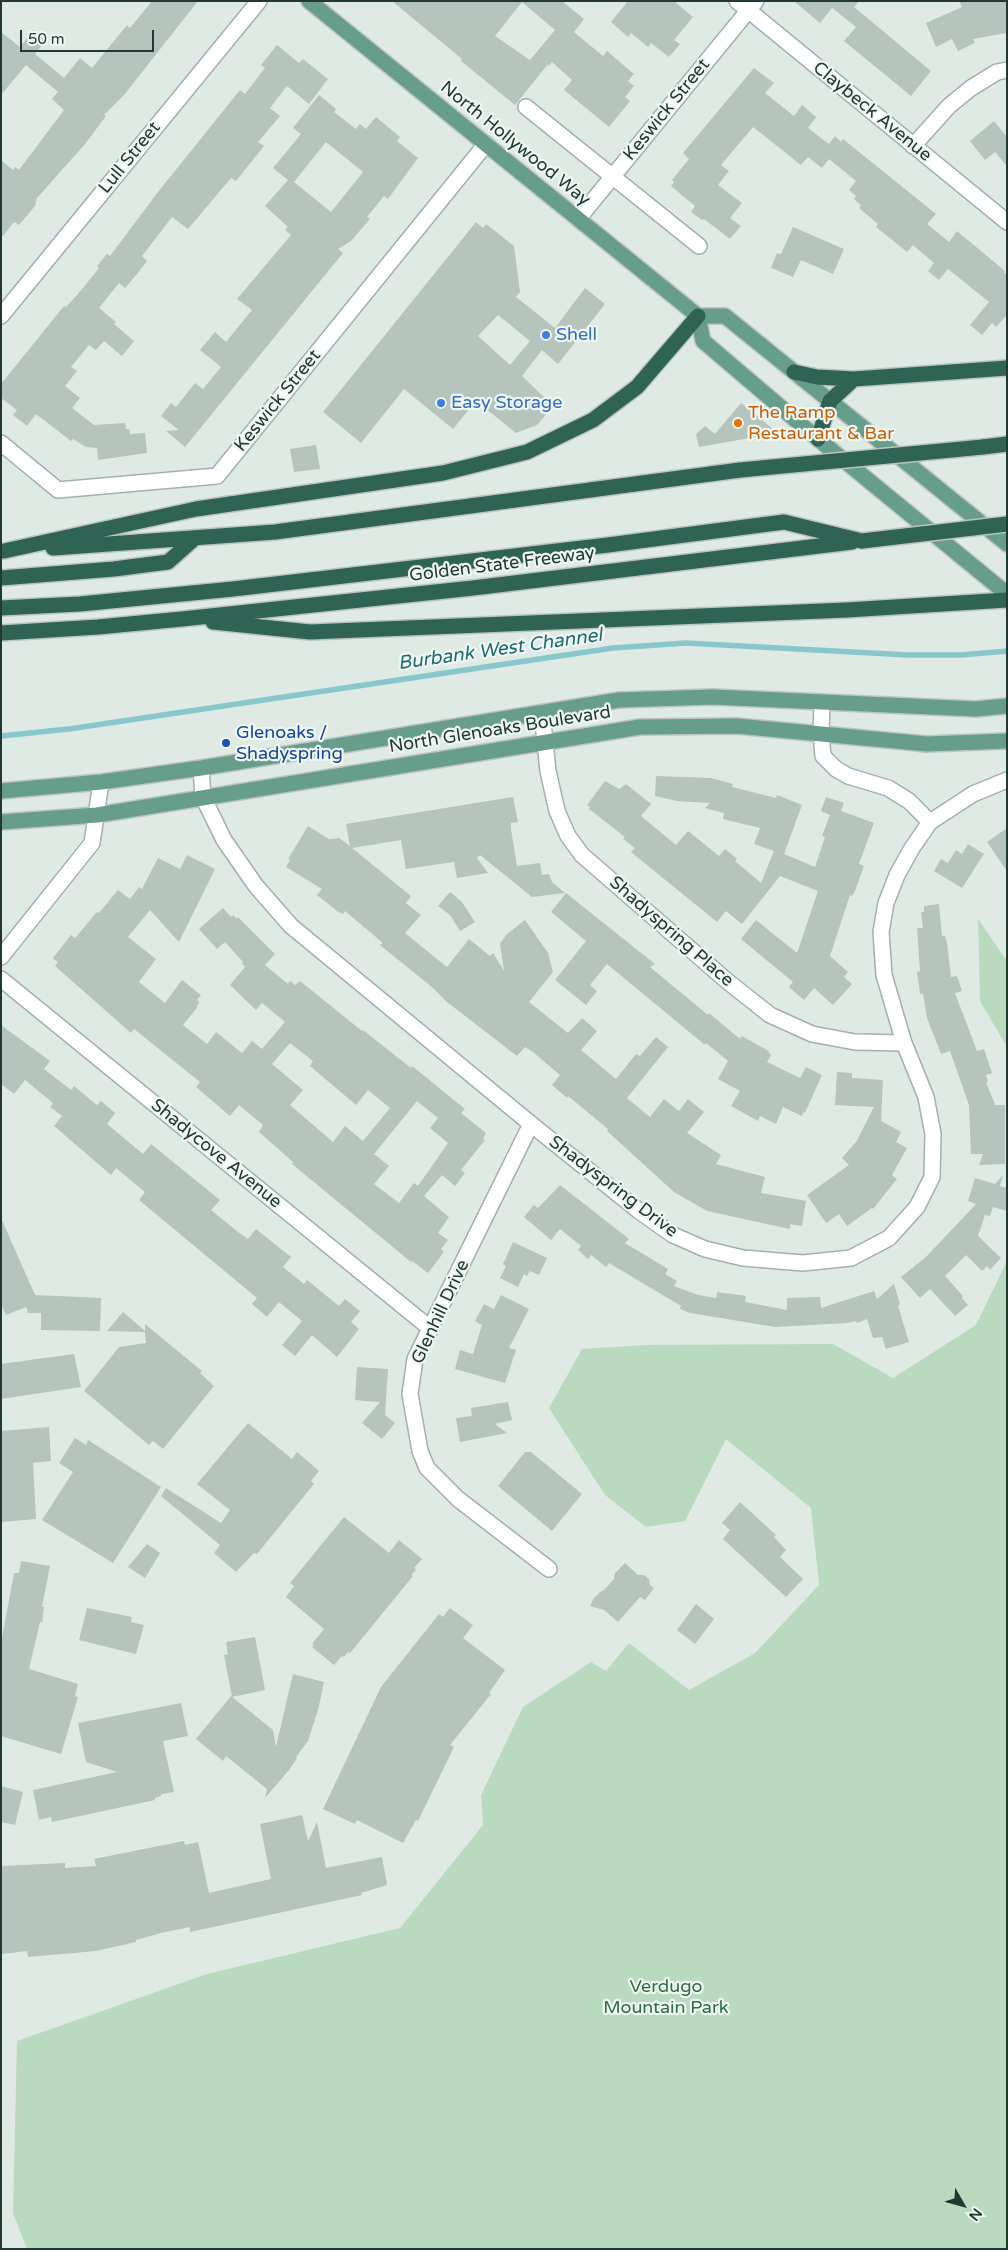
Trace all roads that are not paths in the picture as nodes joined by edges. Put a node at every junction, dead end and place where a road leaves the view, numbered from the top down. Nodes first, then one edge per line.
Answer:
1 (259, 1) edge
2 (309, 1) edge
3 (747, 4) edge
4 (1007, 70) edge
5 (526, 108) dead end
6 (486, 144) junction
7 (914, 146) junction
8 (612, 177) junction
9 (578, 219) junction
10 (1007, 222) edge
11 (699, 246) dead end
12 (1, 316) edge
13 (698, 316) junction
14 (1007, 368) edge
15 (794, 372) junction
16 (854, 379) junction
17 (830, 401) junction
18 (818, 439) junction
19 (1, 443) edge
20 (1007, 444) edge
21 (1007, 524) edge
22 (194, 538) junction
23 (862, 541) junction
24 (1007, 544) edge
25 (3, 552) edge
26 (1, 578) edge
27 (1007, 594) edge
28 (1007, 600) edge
29 (1, 608) edge
30 (182, 619) junction
31 (1, 633) edge
32 (1007, 699) edge
33 (822, 703) junction
34 (1007, 706) edge
35 (976, 709) junction
36 (542, 713) junction
37 (821, 734) junction
38 (1007, 741) edge
39 (545, 742) junction
40 (201, 768) junction
41 (1007, 780) edge
42 (101, 782) junction
43 (1, 790) edge
44 (203, 797) junction
45 (97, 815) junction
46 (1, 822) edge
47 (930, 822) junction
48 (1, 957) edge
49 (1, 979) edge
50 (904, 1043) junction
51 (531, 1124) junction
52 (431, 1329) junction
53 (549, 1569) dead end

1 - 12 street, Lull Street
2 - 6 main road, North Hollywood Way
3 - 7 street, Claybeck Avenue
3 - 8 street, Keswick Street
4 - 7 street
5 - 8 street, North Hollywood Way
6 - 9 main road, North Hollywood Way
6 - 19 street, Keswick Street
7 - 10 street, Claybeck Avenue
8 - 9 street, Keswick Street
8 - 11 street, North Hollywood Way
9 - 13 main road, North Hollywood Way
13 - 15 main road
13 - 18 main road
13 - 25 highway
14 - 16 highway
15 - 16 highway
15 - 17 main road
16 - 17 highway
17 - 18 highway
17 - 24 main road
18 - 27 main road
20 - 22 highway, bridge
21 - 23 highway, Golden State Freeway, bridge
22 - 25 highway
22 - 26 highway
23 - 29 highway
23 - 30 highway, Golden State Freeway
28 - 30 highway
30 - 31 highway, Golden State Freeway
32 - 35 main road
33 - 35 main road, North Glenoaks Boulevard
33 - 36 main road, North Glenoaks Boulevard
33 - 37 street
34 - 35 main road, North Glenoaks Boulevard
36 - 39 street, Shadyspring Place
36 - 40 main road, North Glenoaks Boulevard
37 - 38 main road, North Glenoaks Boulevard
37 - 39 main road, North Glenoaks Boulevard
37 - 47 street
39 - 44 main road, North Glenoaks Boulevard
39 - 50 street, Shadyspring Place
40 - 42 main road, North Glenoaks Boulevard
40 - 44 street, Shadyspring Drive
41 - 47 street, Shadyspring Drive
42 - 43 main road, North Glenoaks Boulevard
42 - 45 street
44 - 45 main road, North Glenoaks Boulevard
44 - 51 street, Shadyspring Drive
45 - 46 main road, North Glenoaks Boulevard
45 - 48 street
47 - 50 street, Shadyspring Drive
49 - 52 street, Shadycove Avenue
50 - 51 street, Shadyspring Drive
51 - 52 street, Glenhill Drive
52 - 53 street, Glenhill Drive

